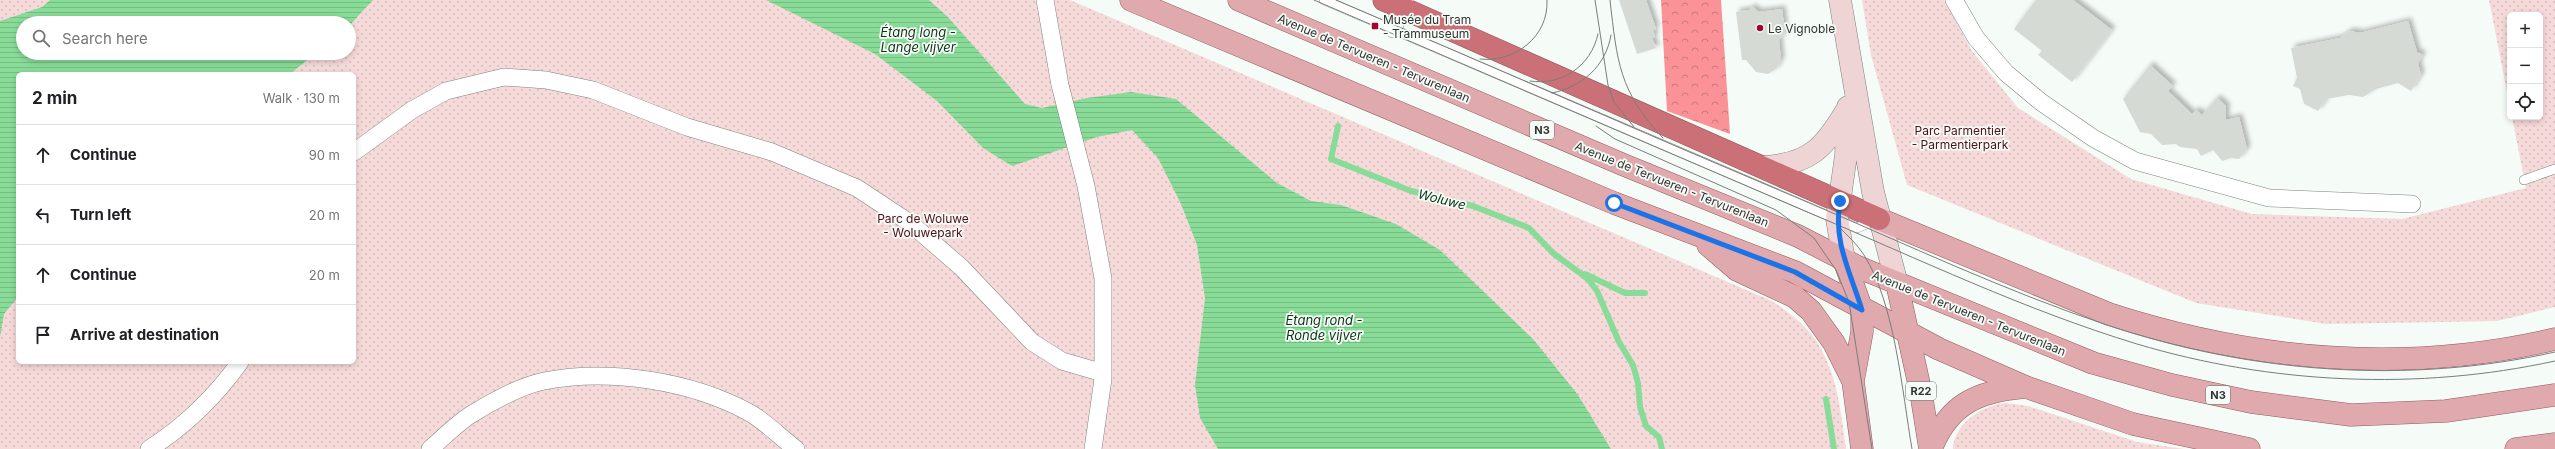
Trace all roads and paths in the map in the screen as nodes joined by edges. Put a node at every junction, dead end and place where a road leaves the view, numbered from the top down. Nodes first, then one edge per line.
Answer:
1 (1045, 0) edge
2 (1130, 0) edge
3 (1239, 0) edge
4 (1324, 0) edge
5 (1840, 0) edge
6 (1954, 0) edge
7 (1397, 3) edge
8 (1393, 29) junction
9 (1851, 72) junction
10 (1848, 107) junction
11 (1660, 122) junction
12 (1626, 129) junction
13 (356, 151) edge
14 (1764, 167) junction
15 (2555, 169) edge
16 (2524, 180) dead end
17 (2412, 204) dead end
18 (1838, 210) junction
19 (1879, 219) junction
20 (1693, 233) junction
21 (1844, 260) junction
22 (1897, 284) junction
23 (1862, 310) junction
24 (1908, 333) junction
25 (2555, 339) edge
26 (239, 364) edge
27 (1103, 373) junction
28 (1853, 382) junction
29 (2026, 387) junction
30 (2555, 395) edge
31 (2555, 444) edge
32 (149, 449) edge
33 (430, 449) edge
34 (796, 449) edge
35 (1093, 449) edge
36 (1862, 449) edge
37 (1930, 449) edge
38 (2249, 449) edge
39 (2516, 449) edge

1 - 27 street
2 - 20 main road
3 - 21 main road, Avenue de Tervueren - Tervurenlaan / N3
4 - 8 lane
5 - 9 street
6 - 17 street
7 - 8 street
7 - 11 highway
8 - 12 lane
9 - 10 street
9 - 19 street
10 - 14 street
10 - 18 street
11 - 12 lane
11 - 14 highway
12 - 18 lane
13 - 27 street
14 - 18 highway
15 - 16 lane
18 - 19 highway
18 - 21 street
19 - 22 street
19 - 25 main road
20 - 23 main road
20 - 28 main road
21 - 22 main road, Avenue de Tervueren - Tervurenlaan / N3
21 - 23 main road
22 - 24 main road, R22
22 - 30 main road, Avenue de Tervueren - Tervurenlaan / N3
23 - 24 main road
23 - 28 main road
24 - 29 main road
24 - 37 main road, R22
26 - 32 street
27 - 35 street
28 - 36 main road
29 - 37 main road
29 - 38 main road
31 - 39 main road
33 - 34 street

